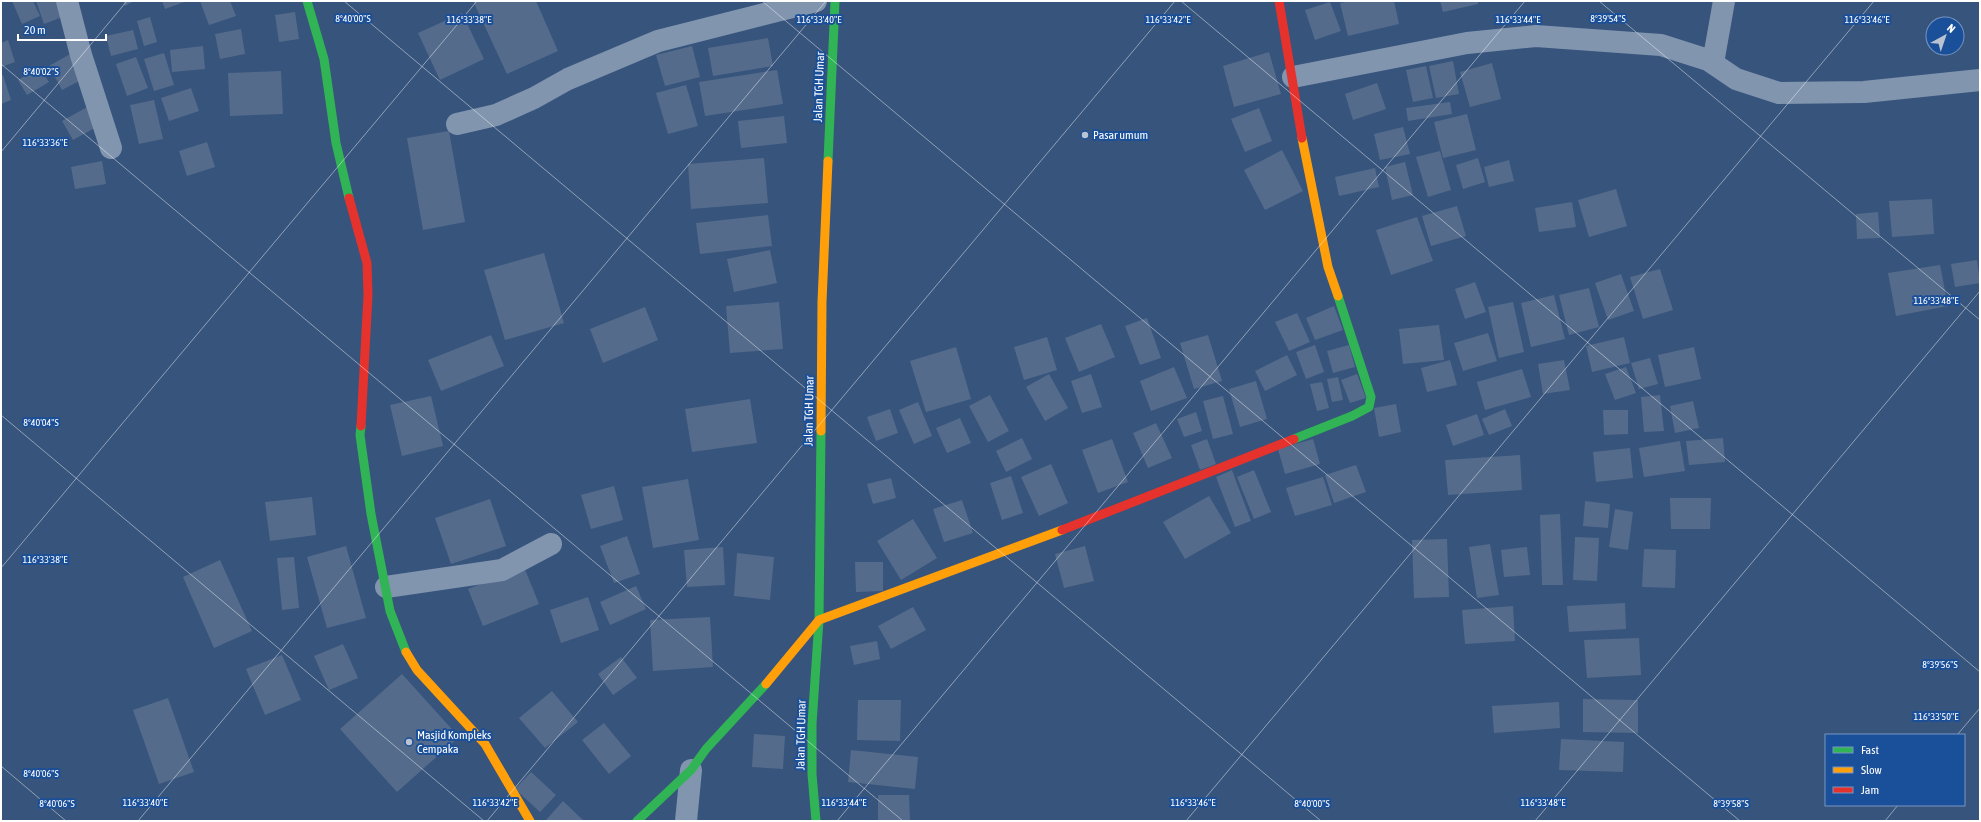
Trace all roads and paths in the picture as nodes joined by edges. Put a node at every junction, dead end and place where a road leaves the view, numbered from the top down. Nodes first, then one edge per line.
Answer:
1 (67, 1) edge
2 (307, 1) edge
3 (816, 1) edge
4 (835, 1) edge
5 (1280, 1) edge
6 (1724, 1) edge
7 (1704, 59) junction
8 (1293, 77) junction
9 (1980, 80) edge
10 (457, 124) dead end
11 (111, 148) dead end
12 (551, 544) dead end
13 (386, 587) junction
14 (819, 620) junction
15 (691, 770) junction
16 (530, 821) edge
17 (637, 821) edge
18 (686, 821) edge
19 (816, 821) edge

1 - 11 street
2 - 13 street
3 - 10 street
4 - 14 street, Jalan TGH Umar
5 - 8 street
6 - 7 street
7 - 8 street
7 - 9 street
8 - 14 street
12 - 13 street
13 - 16 street
14 - 15 street
14 - 19 street, Jalan TGH Umar
15 - 17 street
15 - 18 street

